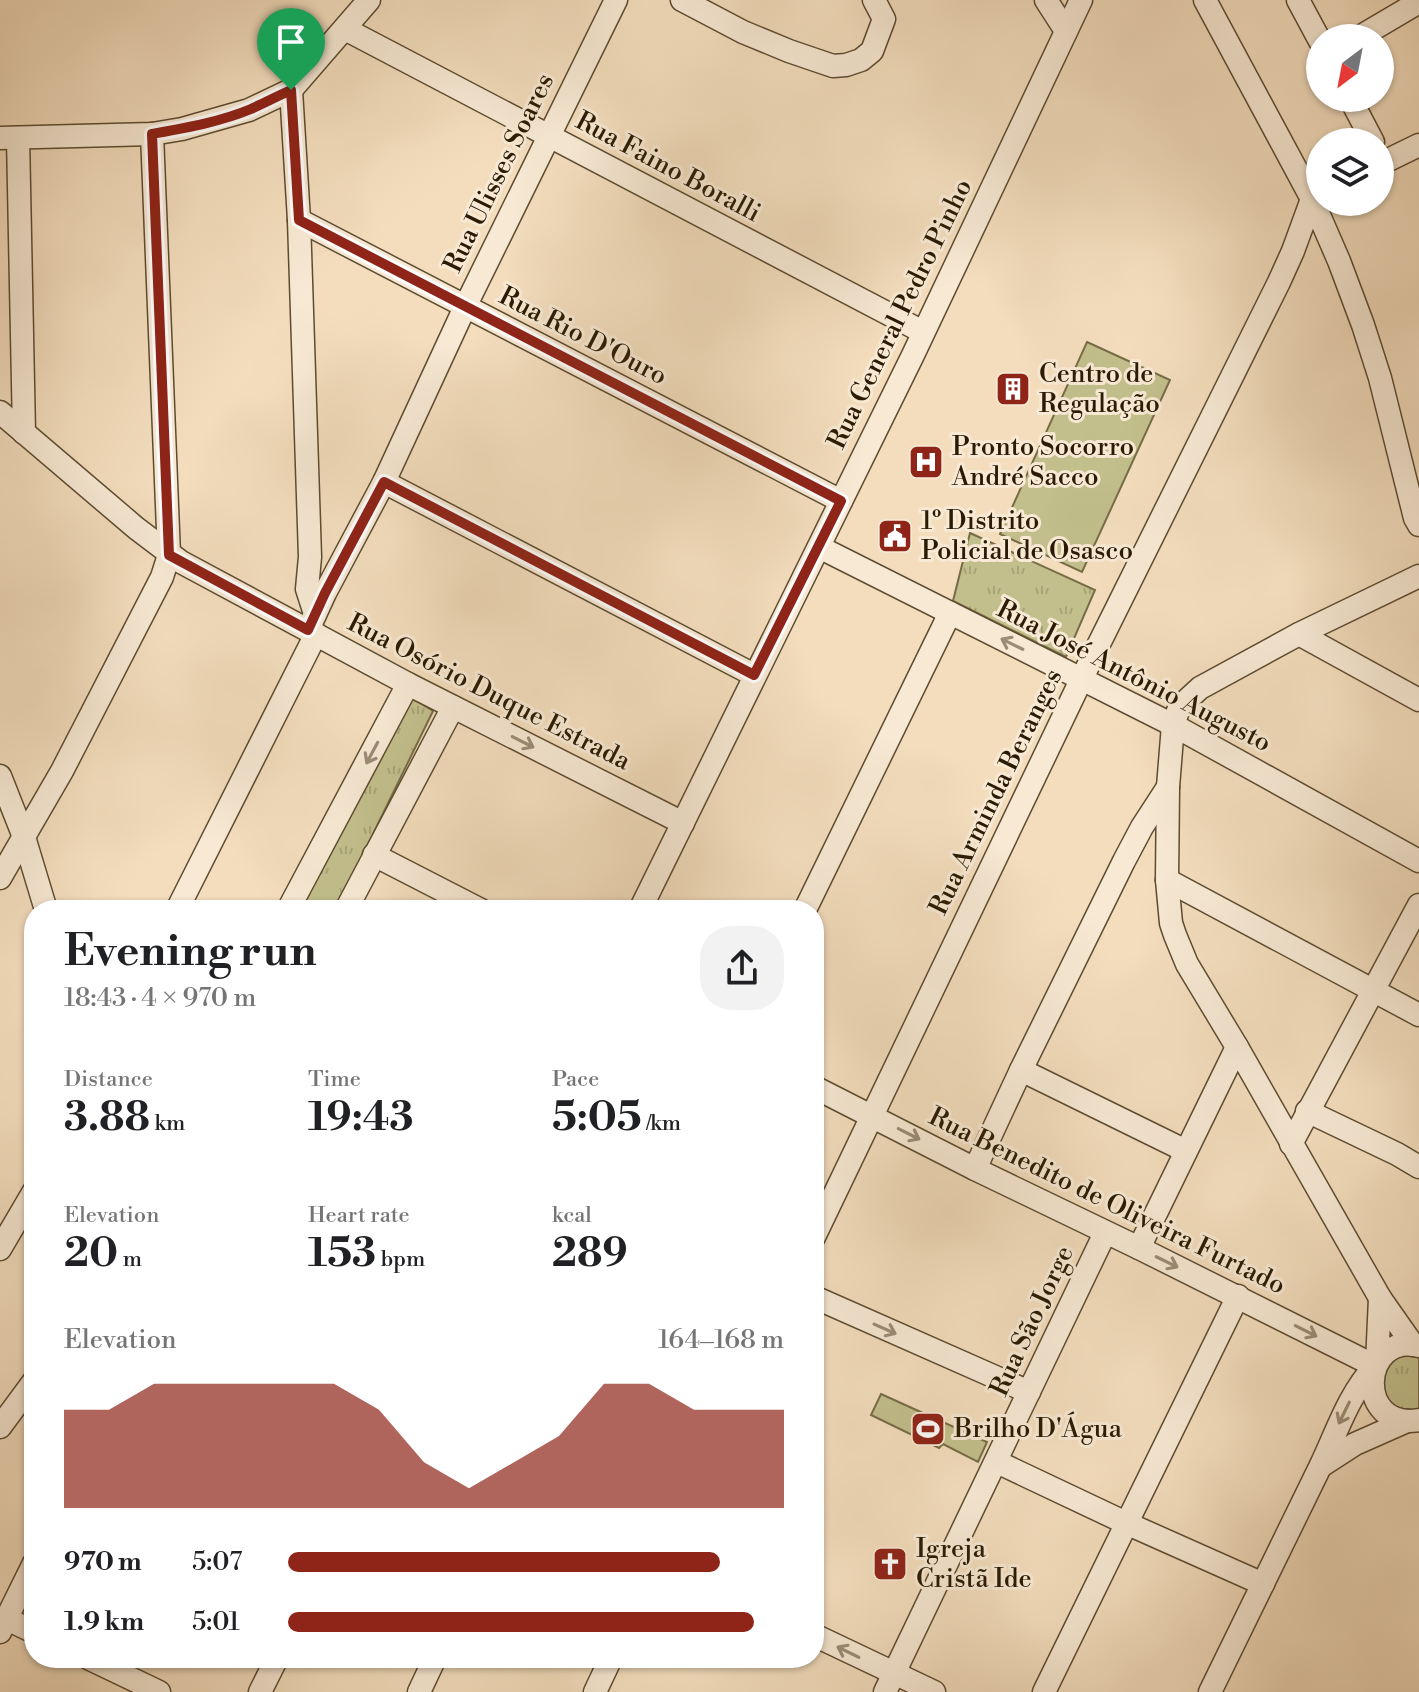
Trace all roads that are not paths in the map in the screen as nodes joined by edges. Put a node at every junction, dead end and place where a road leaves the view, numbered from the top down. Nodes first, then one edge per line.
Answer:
1 (369, 0) edge
2 (616, 0) edge
3 (682, 0) edge
4 (874, 0) edge
5 (1046, 0) edge
6 (1081, 0) edge
7 (1205, 0) edge
8 (1298, 0) edge
9 (1419, 2) edge
10 (716, 8) edge
11 (1311, 24) edge
12 (1382, 24) edge
13 (345, 29) junction
14 (1066, 31) junction
15 (291, 90) junction
16 (152, 134) junction
17 (550, 136) junction
18 (9, 138) edge
19 (1419, 145) edge
20 (1394, 156) edge
21 (1306, 179) edge
22 (1308, 216) edge
23 (1323, 216) edge
24 (299, 220) junction
25 (465, 307) junction
26 (923, 332) junction
27 (0, 412) edge
28 (24, 433) junction
29 (1411, 467) edge
30 (384, 482) junction
31 (841, 501) junction
32 (1419, 525) edge
33 (819, 547) junction
34 (169, 555) junction
35 (310, 557) junction
36 (1419, 576) edge
37 (325, 593) junction
38 (950, 613) junction
39 (313, 626) junction
40 (1299, 634) junction
41 (754, 675) junction
42 (1082, 678) junction
43 (408, 684) junction
44 (1419, 700) edge
45 (453, 707) junction
46 (1173, 725) junction
47 (0, 776) edge
48 (1168, 787) junction
49 (683, 823) junction
50 (24, 837) junction
51 (374, 855) junction
52 (1419, 861) edge
53 (0, 880) edge
54 (1167, 880) junction
55 (43, 900) edge
56 (182, 900) edge
57 (293, 900) edge
58 (351, 900) edge
59 (462, 900) edge
60 (645, 900) edge
61 (810, 900) edge
62 (1419, 905) edge
63 (1374, 991) junction
64 (1419, 1015) edge
65 (1237, 1047) junction
66 (1021, 1070) junction
67 (824, 1092) edge
68 (1307, 1111) junction
69 (873, 1116) junction
70 (1291, 1144) junction
71 (1186, 1151) junction
72 (1419, 1167) edge
73 (975, 1169) junction
74 (24, 1208) edge
75 (824, 1216) edge
76 (1105, 1233) junction
77 (1139, 1248) junction
78 (0, 1249) edge
79 (1238, 1296) junction
80 (1380, 1298) junction
81 (824, 1301) edge
82 (1416, 1346) edge
83 (1376, 1364) junction
84 (1029, 1392) junction
85 (24, 1397) edge
86 (1413, 1421) edge
87 (0, 1427) edge
88 (997, 1462) junction
89 (1321, 1466) junction
90 (1126, 1523) junction
91 (24, 1583) edge
92 (1263, 1584) junction
93 (3, 1625) edge
94 (24, 1630) edge
95 (824, 1641) edge
96 (109, 1668) edge
97 (272, 1668) edge
98 (430, 1668) edge
99 (606, 1668) edge
100 (890, 1683) edge
101 (159, 1692) edge
102 (260, 1692) edge
103 (419, 1692) edge
104 (595, 1692) edge
105 (934, 1692) edge
106 (1044, 1692) edge
107 (1210, 1692) edge

1 - 13 street
2 - 17 street, Rua Ulisses Soares
3 - 10 street
4 - 10 street
5 - 14 street
6 - 14 street, Rua General Pedro Pinho
7 - 21 street
8 - 11 street
9 - 12 street
13 - 15 street
13 - 17 street, Rua Faino Boralli
14 - 26 street, Rua General Pedro Pinho
15 - 16 street
15 - 24 street
16 - 18 street
16 - 34 street
17 - 25 street, Rua Ulisses Soares
17 - 26 street, Rua Faino Boralli
18 - 28 street
19 - 20 street
22 - 42 street, Rua Arminda Beranges
23 - 29 street
24 - 25 street, Rua Rio D'Ouro
24 - 35 street
25 - 30 street, Rua Ulisses Soares
25 - 31 street, Rua Rio D'Ouro
26 - 31 street, Rua General Pedro Pinho
27 - 28 street, Rua Osório Duque Estrada
28 - 34 street, Rua Osório Duque Estrada
29 - 32 street
30 - 37 street, Rua Ulisses Soares
30 - 41 street
31 - 33 street, Rua General Pedro Pinho
33 - 38 street, Rua José Antônio Augusto
33 - 41 street, Rua General Pedro Pinho
34 - 39 street, Rua Osório Duque Estrada
34 - 50 street
35 - 37 street
35 - 39 street
36 - 40 street
37 - 39 street, Rua Ulisses Soares
42 -> 38 street, Rua José Antônio Augusto
38 - 61 street
39 - 43 street, Rua Osório Duque Estrada
39 - 56 street, Rua Ulisses Soares
40 - 44 street
40 - 46 street
41 - 49 street, Rua General Pedro Pinho
42 - 46 street, Rua José Antônio Augusto
42 - 69 street, Rua Arminda Beranges
43 - 45 street, Rua Osório Duque Estrada
43 -> 57 street
45 -> 49 street, Rua Osório Duque Estrada
45 - 51 street
46 - 48 street
46 - 52 street, Rua José Antônio Augusto
47 - 50 street
48 - 54 street
48 - 66 street
49 - 60 street, Rua General Pedro Pinho
50 - 53 street
50 - 55 street
51 - 58 street
51 - 59 street
53 - 55 street
54 - 63 street
54 - 65 street
62 - 63 street
63 - 64 street
63 - 68 street
65 - 70 street
65 - 71 street
66 - 71 street
66 - 73 street
67 - 69 street, Rua Benedito de Oliveira Furtado
68 - 70 street
68 - 72 street
69 -> 73 street, Rua Benedito de Oliveira Furtado
69 - 75 street, Rua Arminda Beranges
70 - 80 street
71 - 77 street
73 - 76 street, Rua Benedito de Oliveira Furtado
74 - 78 street
76 - 77 street, Rua Benedito de Oliveira Furtado
76 - 84 street, Rua São Jorge
77 -> 79 street, Rua Benedito de Oliveira Furtado
79 -> 83 street, Rua Benedito de Oliveira Furtado
79 - 90 street
80 - 82 street
80 - 83 street
81 -> 84 street
82 - 83 street
83 - 86 street
83 -> 89 street
84 - 88 street, Rua São Jorge
85 - 87 street
86 - 89 street
88 - 90 street
88 - 100 street, Rua São Jorge
89 - 92 street
90 - 92 street
90 - 106 street
91 - 93 street
92 - 107 street
93 - 94 street
100 -> 95 street
96 - 101 street
97 - 102 street
98 - 103 street
99 - 104 street
100 - 105 street

